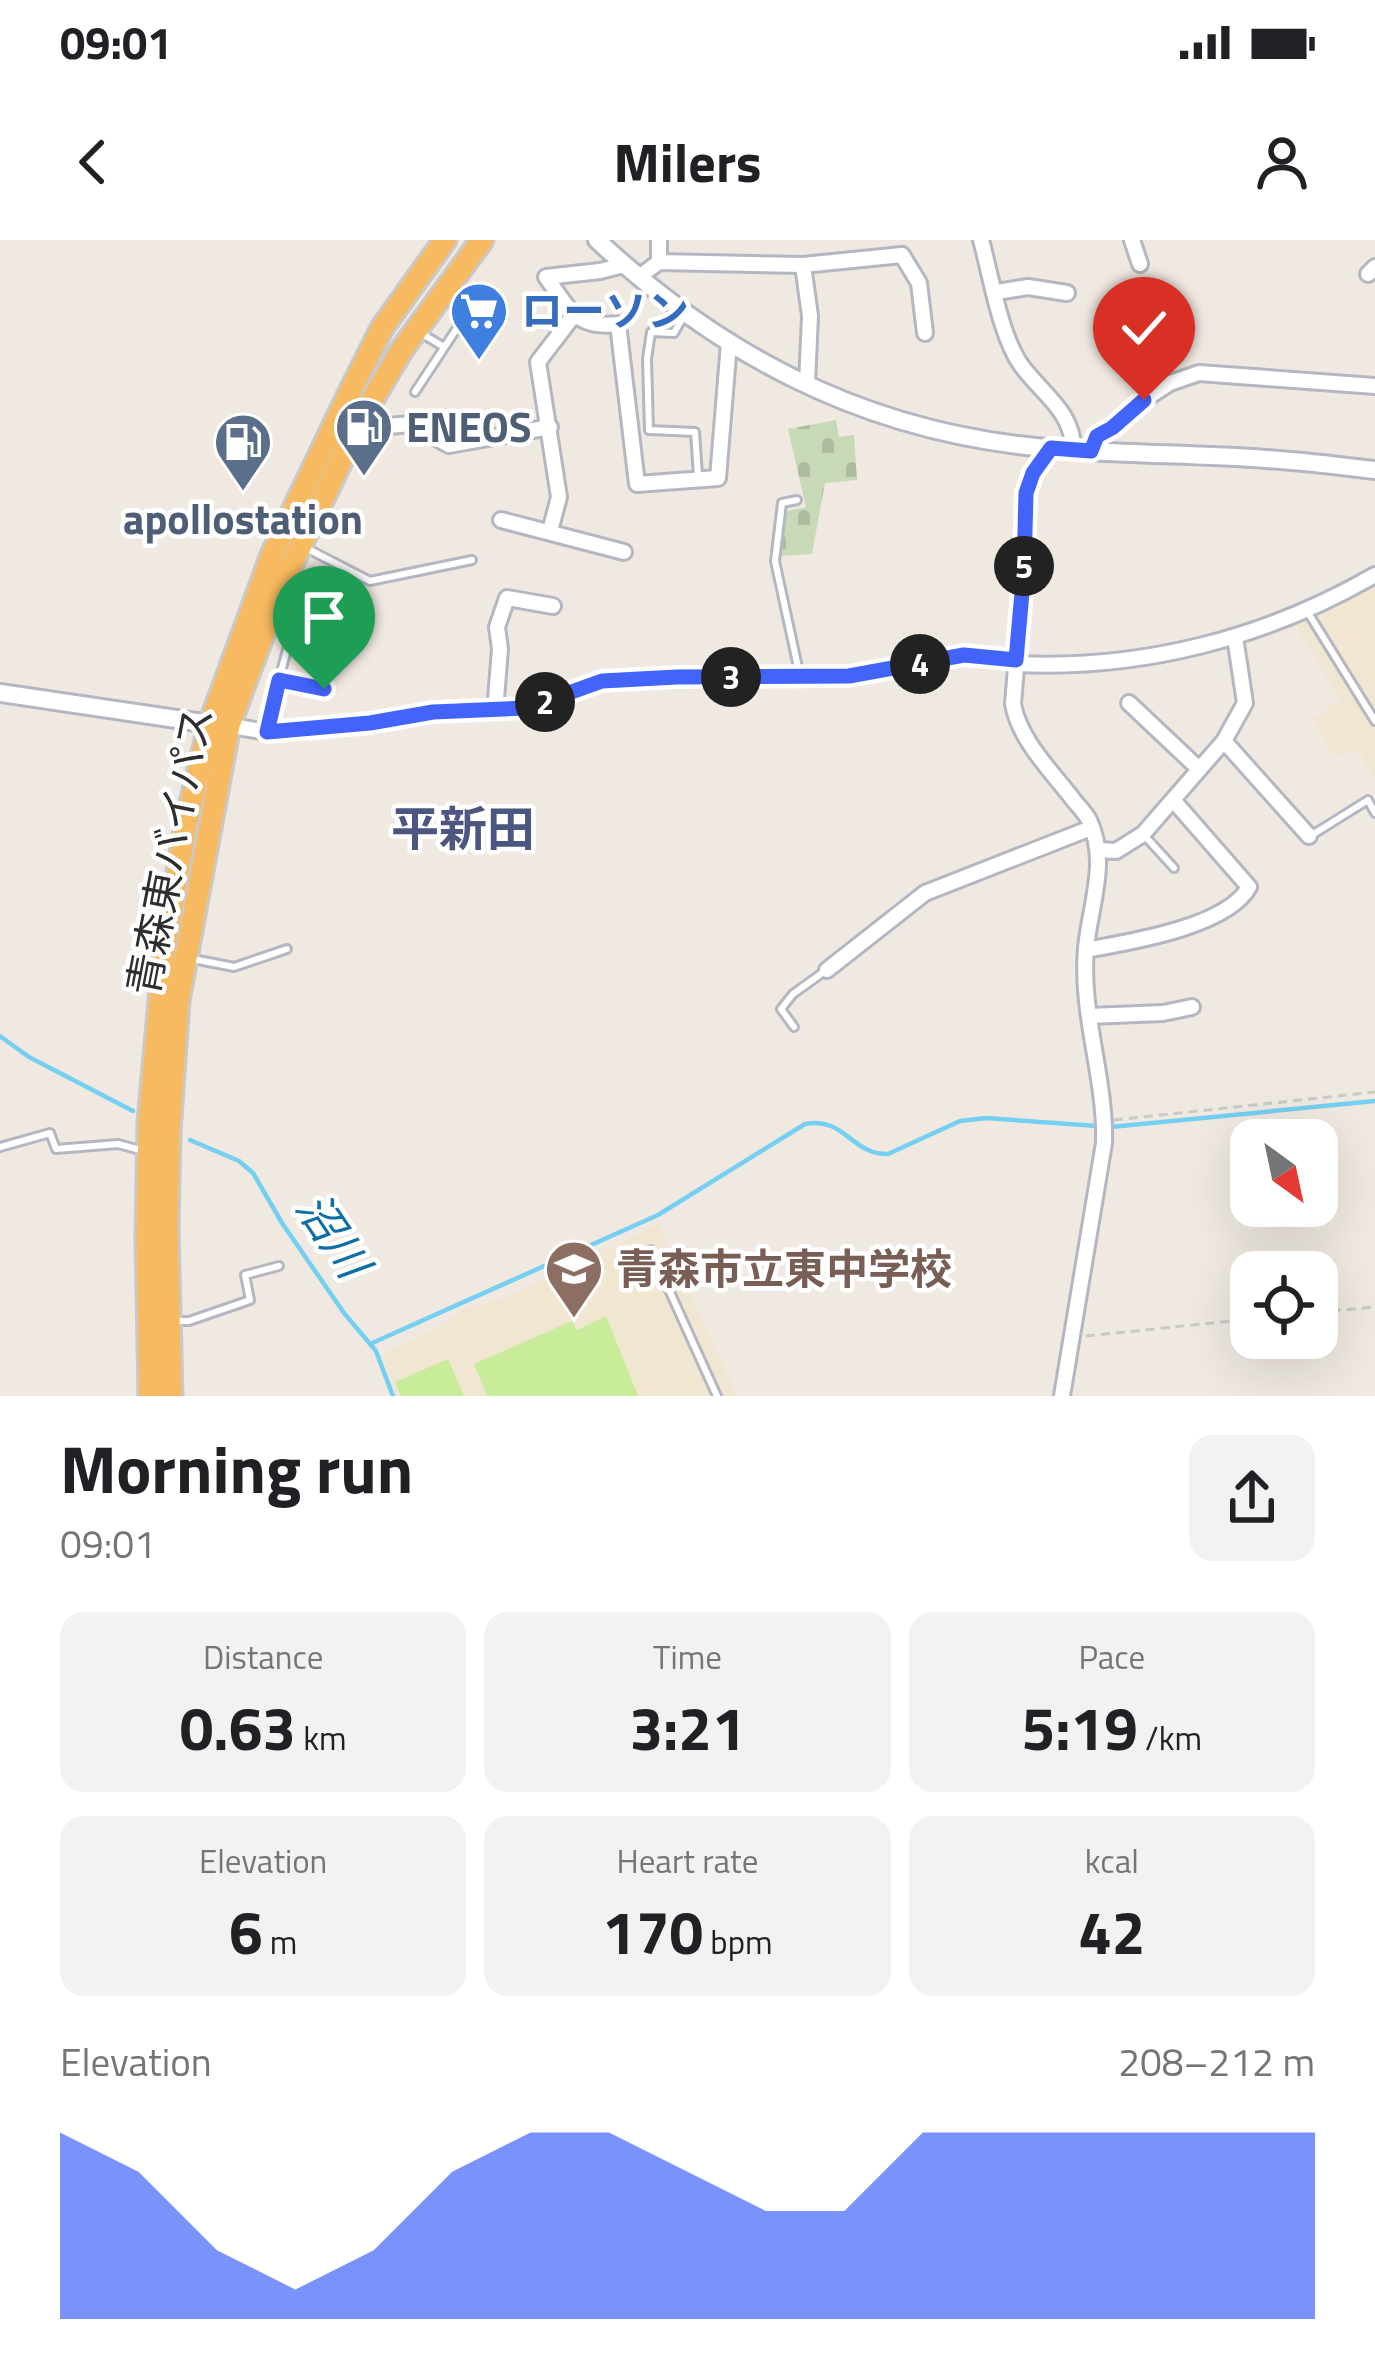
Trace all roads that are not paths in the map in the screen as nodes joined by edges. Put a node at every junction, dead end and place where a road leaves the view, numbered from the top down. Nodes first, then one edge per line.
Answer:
1 (445, 240) edge
2 (482, 240) edge
3 (598, 240) edge
4 (659, 240) edge
5 (981, 240) edge
6 (1132, 240) edge
7 (659, 262) junction
8 (1140, 264) dead end
9 (624, 265) junction
10 (802, 265) junction
11 (639, 277) junction
12 (996, 292) junction
13 (1067, 293) dead end
14 (685, 314) junction
15 (574, 315) junction
16 (461, 322) dead end
17 (416, 330) junction
18 (925, 333) dead end
19 (729, 343) junction
20 (444, 347) junction
21 (807, 384) junction
22 (1375, 386) edge
23 (416, 392) dead end
24 (550, 428) junction
25 (356, 429) junction
26 (1051, 448) junction
27 (1082, 450) junction
28 (1375, 470) edge
29 (698, 480) junction
30 (797, 500) dead end
31 (501, 520) dead end
32 (550, 531) junction
33 (300, 546) junction
34 (624, 552) dead end
35 (472, 560) dead end
36 (1375, 575) edge
37 (280, 589) junction
38 (553, 606) dead end
39 (359, 608) dead end
40 (1307, 610) junction
41 (294, 623) dead end
42 (1235, 637) junction
43 (1016, 662) junction
44 (800, 677) junction
45 (279, 680) junction
46 (324, 689) dead end
47 (0, 693) edge
48 (1129, 703) dead end
49 (495, 711) junction
50 (1375, 721) edge
51 (220, 724) junction
52 (267, 732) junction
53 (1224, 741) junction
54 (1199, 769) junction
55 (1174, 801) junction
56 (1375, 813) edge
57 (1091, 828) junction
58 (1143, 834) junction
59 (1309, 836) joint
60 (1098, 850) junction
61 (1174, 868) dead end
62 (287, 949) dead end
63 (1086, 950) junction
64 (186, 958) junction
65 (827, 970) joint
66 (1192, 1007) dead end
67 (1089, 1016) junction
68 (794, 1027) dead end
69 (0, 1147) edge
70 (159, 1153) junction
71 (651, 1250) dead end
72 (279, 1266) dead end
73 (170, 1322) junction
74 (150, 1396) edge
75 (172, 1396) edge
76 (717, 1396) edge
77 (1062, 1396) edge

1 - 51 highway, 青森東バイパス
2 - 17 highway, 青森東バイパス
3 - 9 street
4 - 7 street
5 - 12 street
6 - 8 street
7 - 10 street
7 - 11 street
9 - 11 street
9 - 15 street
10 - 18 street
10 - 21 street
11 - 14 street
12 - 13 street
12 - 27 street
14 - 19 street
14 - 29 lane
15 - 24 street
15 - 29 street
16 - 20 lane
17 - 20 lane
17 - 25 highway, 青森東バイパス
19 - 21 street
19 - 29 street
20 - 23 lane
21 - 26 street
22 - 27 street
24 - 25 street
24 - 32 street
25 - 33 highway, 青森東バイパス
26 - 27 street
26 - 43 street
27 - 28 street
30 - 44 lane
31 - 32 street
32 - 34 street
33 - 35 lane
33 - 37 highway, 青森東バイパス
36 - 40 street
37 - 39 lane
37 - 51 highway, 青森東バイパス
38 - 49 street
40 - 42 street
40 - 50 lane
41 - 45 lane
42 - 43 street
42 - 53 street
43 - 44 street
43 - 57 street
44 - 49 street
45 - 46 lane
45 - 52 lane
47 - 51 street
48 - 54 street
49 - 52 street
51 - 52 street
51 - 64 highway, 青森東バイパス
51 - 70 highway, 青森東バイパス
53 - 54 street
53 - 59 street
54 - 55 street
55 - 58 street
55 - 63 street
56 - 59 lane
57 - 60 street
57 - 65 street
58 - 60 street
58 - 61 lane
60 - 63 street
62 - 64 lane
63 - 67 street
64 - 70 highway, 青森東バイパス
65 - 68 lane
66 - 67 street
67 - 77 street
69 - 70 lane
70 - 73 highway, 青森東バイパス
70 - 74 highway, 青森東バイパス
71 - 76 lane
72 - 73 lane
73 - 75 highway, 青森東バイパス

